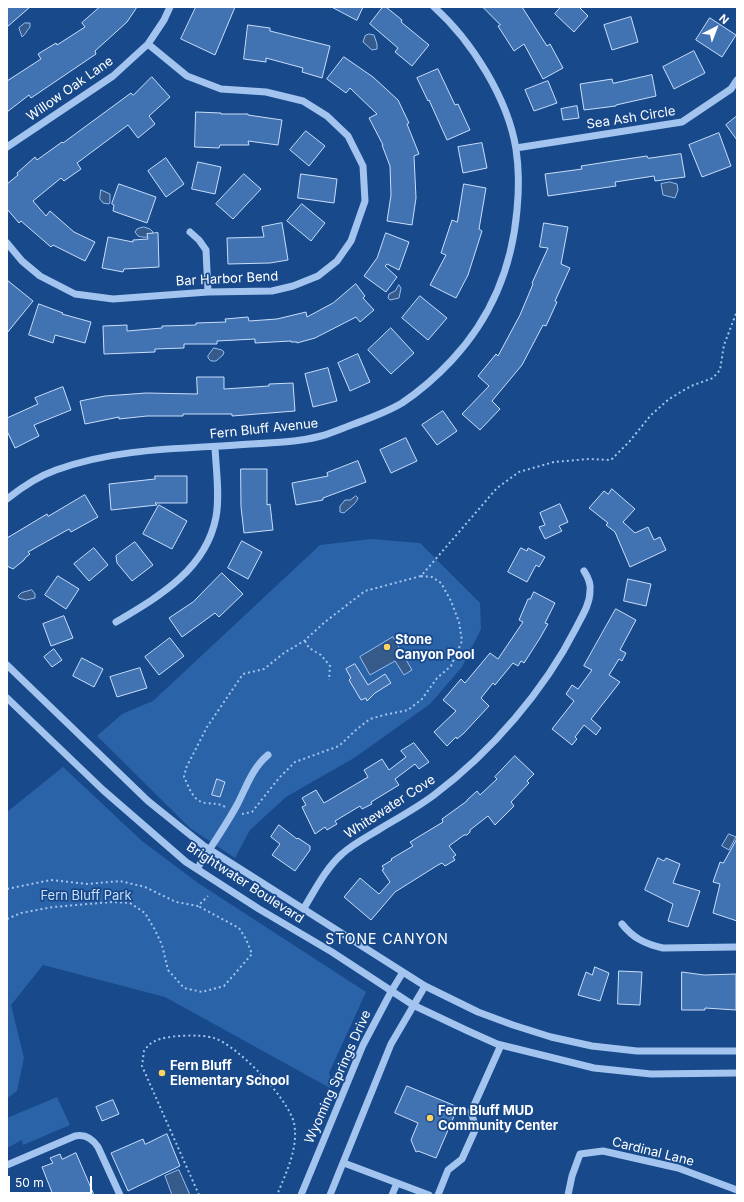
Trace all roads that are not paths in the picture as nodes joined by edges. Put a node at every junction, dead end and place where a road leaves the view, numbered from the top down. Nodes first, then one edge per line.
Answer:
1 (170, 7) edge
2 (434, 7) edge
3 (148, 44) junction
4 (737, 80) edge
5 (7, 147) edge
6 (516, 148) junction
7 (190, 232) dead end
8 (7, 243) edge
9 (208, 292) junction
10 (215, 447) junction
11 (8, 494) edge
12 (584, 571) dead end
13 (116, 622) dead end
14 (7, 665) edge
15 (7, 698) edge
16 (268, 755) dead end
17 (209, 849) junction
18 (198, 869) junction
19 (304, 908) junction
20 (622, 924) dead end
21 (737, 947) edge
22 (403, 972) junction
23 (425, 986) junction
24 (392, 990) junction
25 (414, 1005) junction
26 (501, 1045) junction
27 (737, 1051) edge
28 (737, 1073) edge
29 (344, 1163) junction
30 (7, 1164) edge
31 (397, 1183) junction
32 (737, 1190) edge
33 (120, 1195) edge
34 (301, 1195) edge
35 (330, 1195) edge
36 (392, 1195) edge
37 (429, 1195) edge
38 (438, 1195) edge
39 (568, 1195) edge

1 - 3 street, Willow Oak Lane
2 - 6 street, Fern Bluff Avenue
3 - 5 street, Willow Oak Lane
3 - 9 street, Bar Harbor Bend
4 - 6 street, Sea Ash Circle
6 - 10 street, Fern Bluff Avenue
7 - 9 street
8 - 9 street, Bar Harbor Bend
10 - 11 street, Fern Bluff Avenue
10 - 13 street
12 - 19 street, Whitewater Cove
14 - 17 street, Brightwater Boulevard
15 - 18 street, Brightwater Boulevard
16 - 17 street
17 - 18 street
17 - 19 street, Brightwater Boulevard
18 - 24 street, Brightwater Boulevard
19 - 22 street, Brightwater Boulevard
20 - 21 street
22 - 23 street, Brightwater Boulevard
22 - 24 street, Wyoming Springs Drive
23 - 25 street
23 - 27 street, Brightwater Boulevard
24 - 25 street, Brightwater Boulevard
24 - 34 street, Wyoming Springs Drive
25 - 26 street, Brightwater Boulevard
25 - 29 street
26 - 28 street, Brightwater Boulevard
26 - 38 street
29 - 31 street
29 - 35 street
30 - 33 street
31 - 36 street
31 - 37 street
32 - 39 street, Cardinal Lane

